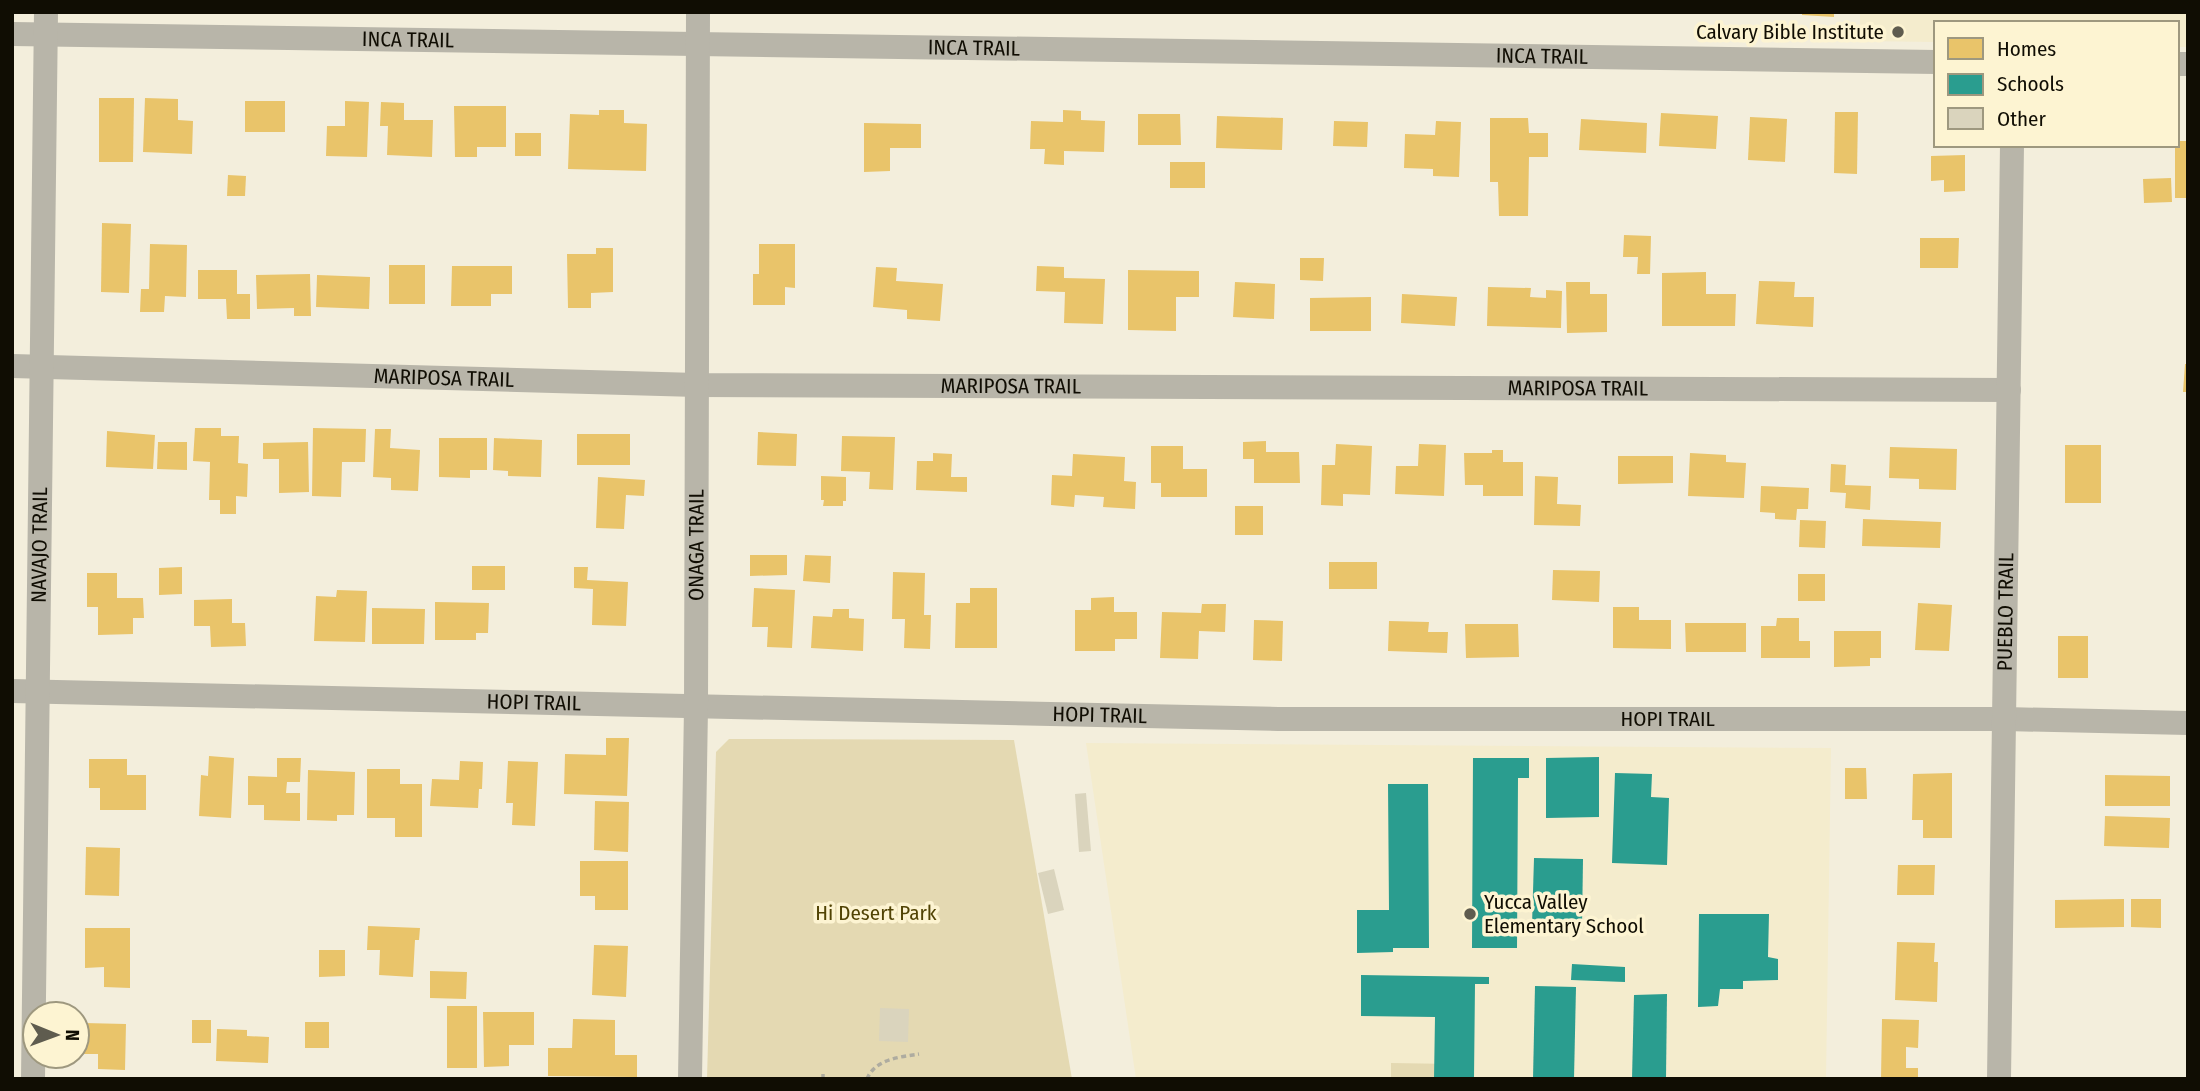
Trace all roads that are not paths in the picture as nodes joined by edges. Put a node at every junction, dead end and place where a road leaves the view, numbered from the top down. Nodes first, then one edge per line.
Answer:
1 (698, 12) edge
2 (46, 23) edge
3 (12, 34) edge
4 (698, 44) junction
5 (1934, 62) edge
6 (2012, 147) edge
7 (12, 366) edge
8 (42, 366) junction
9 (697, 385) junction
10 (2009, 390) junction
11 (12, 691) edge
12 (38, 691) junction
13 (696, 707) junction
14 (2004, 719) junction
15 (2188, 723) edge
16 (33, 1079) edge
17 (690, 1079) edge
18 (1999, 1079) edge

1 - 4 street, ONAGA TRAIL
2 - 3 street, INCA TRAIL
2 - 4 street, INCA TRAIL
2 - 8 street, NAVAJO TRAIL
4 - 5 street, INCA TRAIL
4 - 9 street, ONAGA TRAIL
6 - 10 street, PUEBLO TRAIL
7 - 8 street, MARIPOSA TRAIL
8 - 9 street, MARIPOSA TRAIL
8 - 12 street, NAVAJO TRAIL
9 - 10 street, MARIPOSA TRAIL
9 - 13 street, ONAGA TRAIL
10 - 14 street, PUEBLO TRAIL
11 - 12 street, HOPI TRAIL
12 - 13 street, HOPI TRAIL
12 - 16 street, NAVAJO TRAIL
13 - 14 street, HOPI TRAIL
13 - 17 street, ONAGA TRAIL
14 - 15 street, HOPI TRAIL
14 - 18 street, PUEBLO TRAIL

